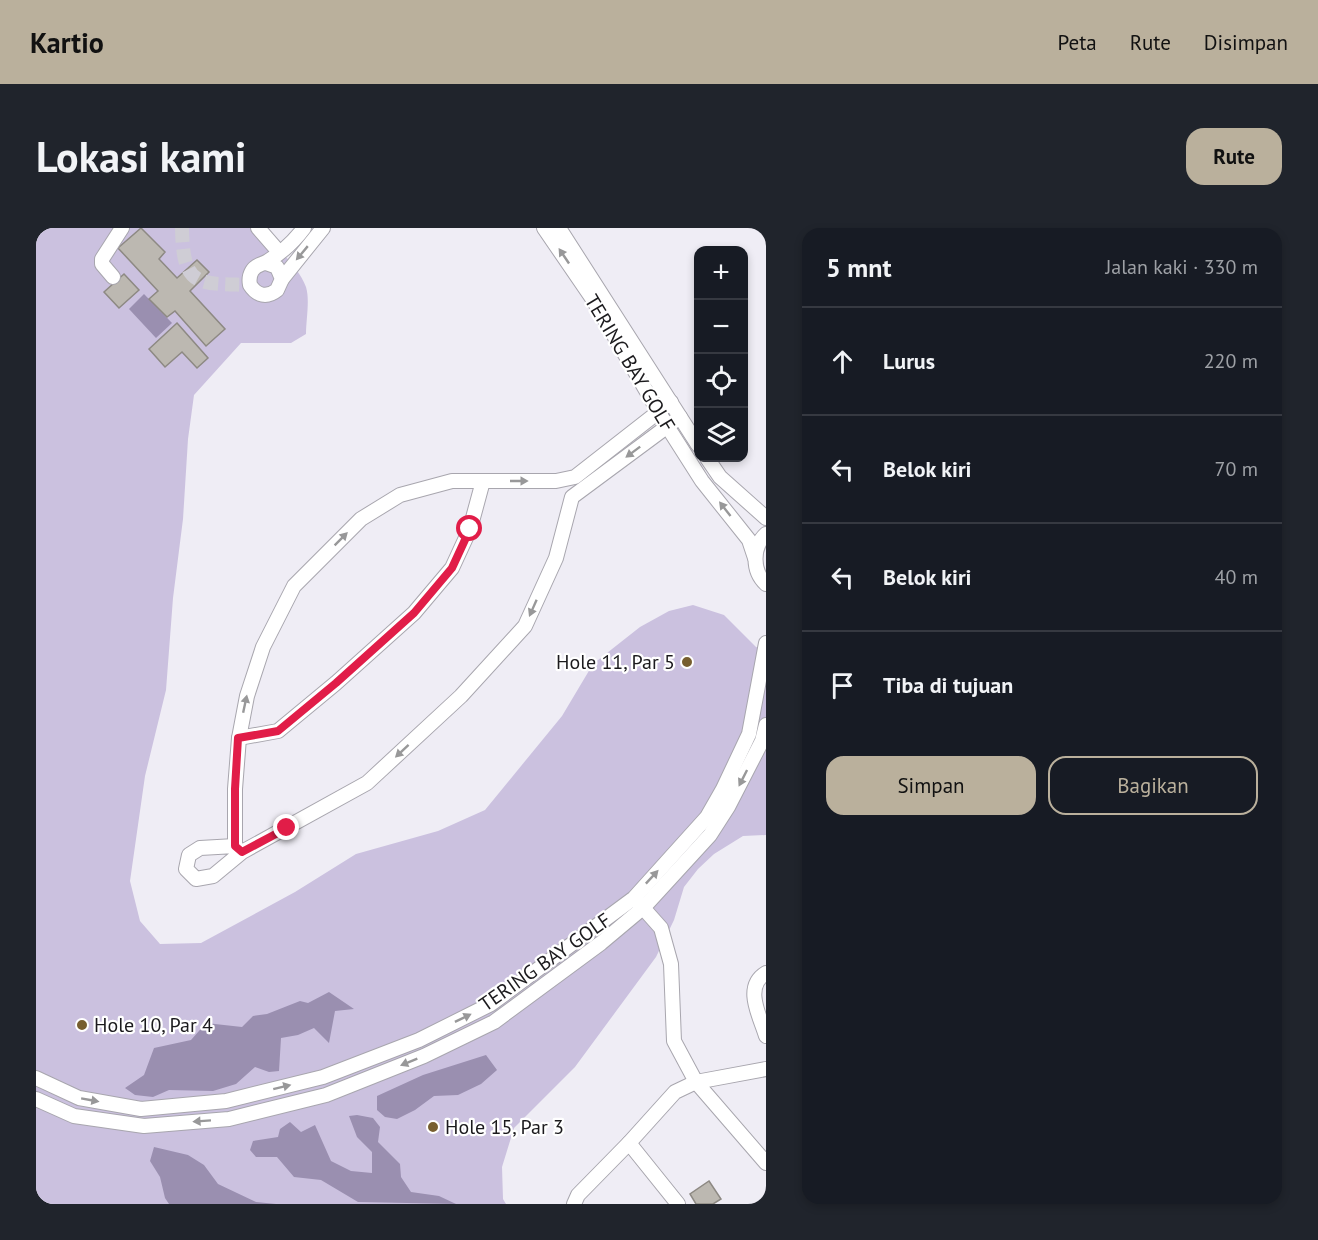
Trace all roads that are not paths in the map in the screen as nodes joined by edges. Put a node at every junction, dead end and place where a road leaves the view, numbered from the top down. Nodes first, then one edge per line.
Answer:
1 (122, 228) edge
2 (258, 228) edge
3 (304, 228) edge
4 (323, 228) edge
5 (544, 228) edge
6 (559, 228) edge
7 (279, 252) junction
8 (266, 263) junction
9 (113, 277) dead end
10 (282, 279) junction
11 (671, 402) junction
12 (658, 411) junction
13 (680, 417) junction
14 (667, 426) junction
15 (694, 437) edge
16 (710, 462) edge
17 (483, 481) junction
18 (766, 518) edge
19 (766, 534) edge
20 (754, 558) junction
21 (766, 584) edge
22 (766, 643) edge
23 (766, 724) edge
24 (238, 738) junction
25 (639, 902) junction
26 (766, 973) edge
27 (766, 1036) edge
28 (766, 1069) edge
29 (36, 1078) edge
30 (696, 1082) junction
31 (36, 1099) edge
32 (629, 1143) junction
33 (766, 1163) edge
34 (574, 1204) edge
35 (678, 1204) edge

1 - 9 street
2 - 7 street
3 - 7 street
4 -> 10 street
12 -> 5 street, TERING BAY GOLF
6 - 11 street, TERING BAY GOLF
7 - 8 street
8 - 10 street
8 - 10 street
11 - 12 street
11 - 13 street, TERING BAY GOLF
12 - 14 street, TERING BAY GOLF
17 -> 12 street
13 - 14 street
13 - 15 street, TERING BAY GOLF
20 -> 14 street, TERING BAY GOLF
14 -> 24 street
16 - 18 street
17 - 24 street
24 -> 17 street
19 - 20 street
20 - 21 street, TERING BAY GOLF
25 -> 22 street, TERING BAY GOLF
23 -> 25 street, TERING BAY GOLF
29 -> 25 street, TERING BAY GOLF
25 - 30 street
25 -> 31 street, TERING BAY GOLF
26 - 27 street
28 - 30 street
30 - 32 street
30 - 33 street
32 - 34 street
32 - 35 street

